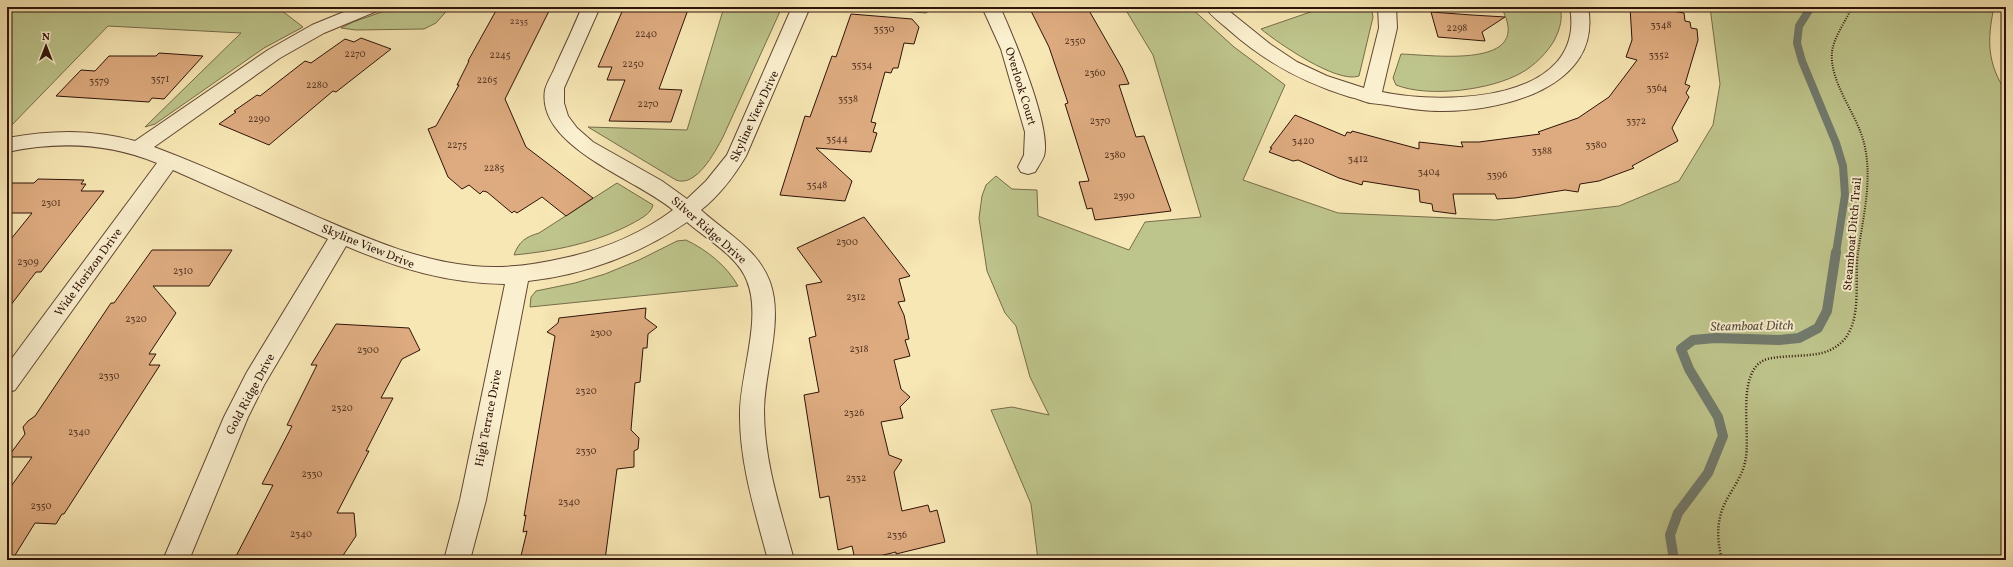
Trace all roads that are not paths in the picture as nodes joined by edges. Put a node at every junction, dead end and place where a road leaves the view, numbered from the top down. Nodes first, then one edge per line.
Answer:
1 (371, 7) edge
2 (591, 7) edge
3 (801, 7) edge
4 (991, 7) edge
5 (1214, 7) edge
6 (1387, 7) edge
7 (1579, 7) edge
8 (1371, 97) junction
9 (7, 145) edge
10 (139, 148) junction
11 (169, 161) junction
12 (1028, 167) dead end
13 (687, 210) junction
14 (341, 236) junction
15 (518, 275) junction
16 (7, 383) edge
17 (176, 560) edge
18 (457, 560) edge
19 (781, 560) edge

1 - 10 street
2 - 13 street, Silver Ridge Drive
3 - 13 street, Skyline View Drive
4 - 12 street, Overlook Court
5 - 8 street
6 - 8 street
7 - 8 street
9 - 10 street, Skyline View Drive
10 - 11 street, Skyline View Drive
11 - 14 street, Skyline View Drive
11 - 16 street, Wide Horizon Drive
13 - 15 street, Skyline View Drive
13 - 19 street, Silver Ridge Drive
14 - 15 street, Skyline View Drive
14 - 17 street, Gold Ridge Drive
15 - 18 street, High Terrace Drive

